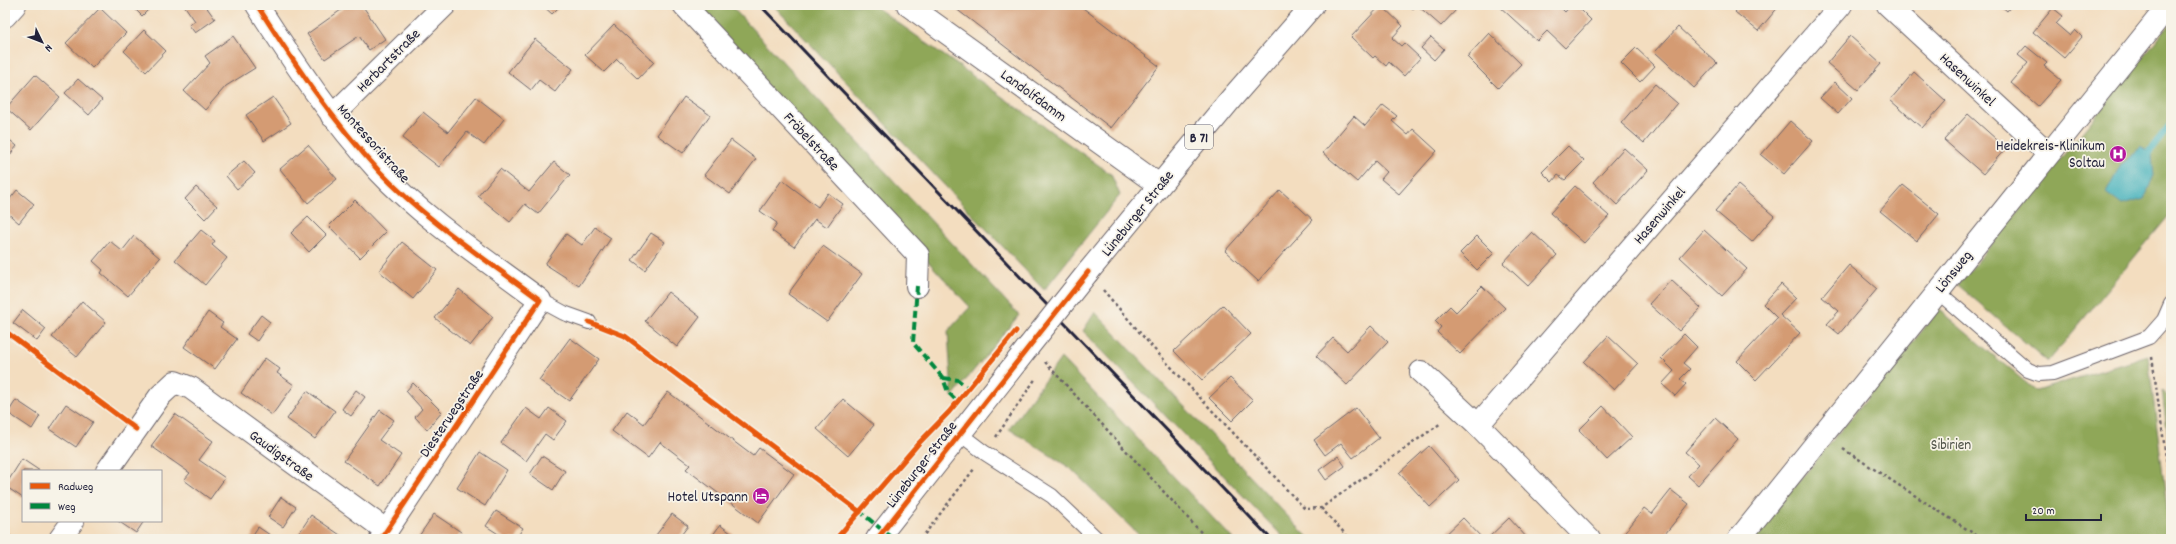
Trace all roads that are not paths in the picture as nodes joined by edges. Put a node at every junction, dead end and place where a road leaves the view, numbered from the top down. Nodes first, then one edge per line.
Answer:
1 (15, 5) edge
2 (257, 5) edge
3 (444, 5) edge
4 (684, 5) edge
5 (908, 5) edge
6 (1313, 5) edge
7 (1841, 5) edge
8 (1888, 5) edge
9 (2169, 5) edge
10 (5, 16) edge
11 (332, 116) junction
12 (2048, 152) junction
13 (1159, 185) junction
14 (917, 286) dead end
15 (1937, 291) junction
16 (540, 300) junction
17 (2171, 304) edge
18 (589, 322) dead end
19 (1421, 372) dead end
20 (1478, 425) junction
21 (960, 434) junction
22 (108, 470) edge
23 (72, 522) edge
24 (384, 535) edge
25 (60, 539) edge
26 (877, 539) edge
27 (1097, 539) edge
28 (1589, 539) edge
29 (1739, 539) edge

1 - 10 street
2 - 11 street, Montessoristraße
3 - 11 street, Herbartstraße
4 - 14 street, Fröbelstraße
5 - 13 street, Landolfdamm
6 - 13 street, Lüneburger Straße / B 71
7 - 20 street, Hasenwinkel
8 - 12 street, Hasenwinkel
9 - 12 street, Lönsweg
11 - 16 street, Montessoristraße
12 - 15 street, Lönsweg
13 - 21 street, Lüneburger Straße / B 71, bridge
15 - 17 lane
15 - 29 street, Lönsweg
16 - 18 lane
16 - 24 street, Diesterwegstraße
19 - 20 street
20 - 28 street
21 - 26 street, Lüneburger Straße / B 71
21 - 27 lane
22 - 24 street, Gaudigstraße
23 - 25 street

